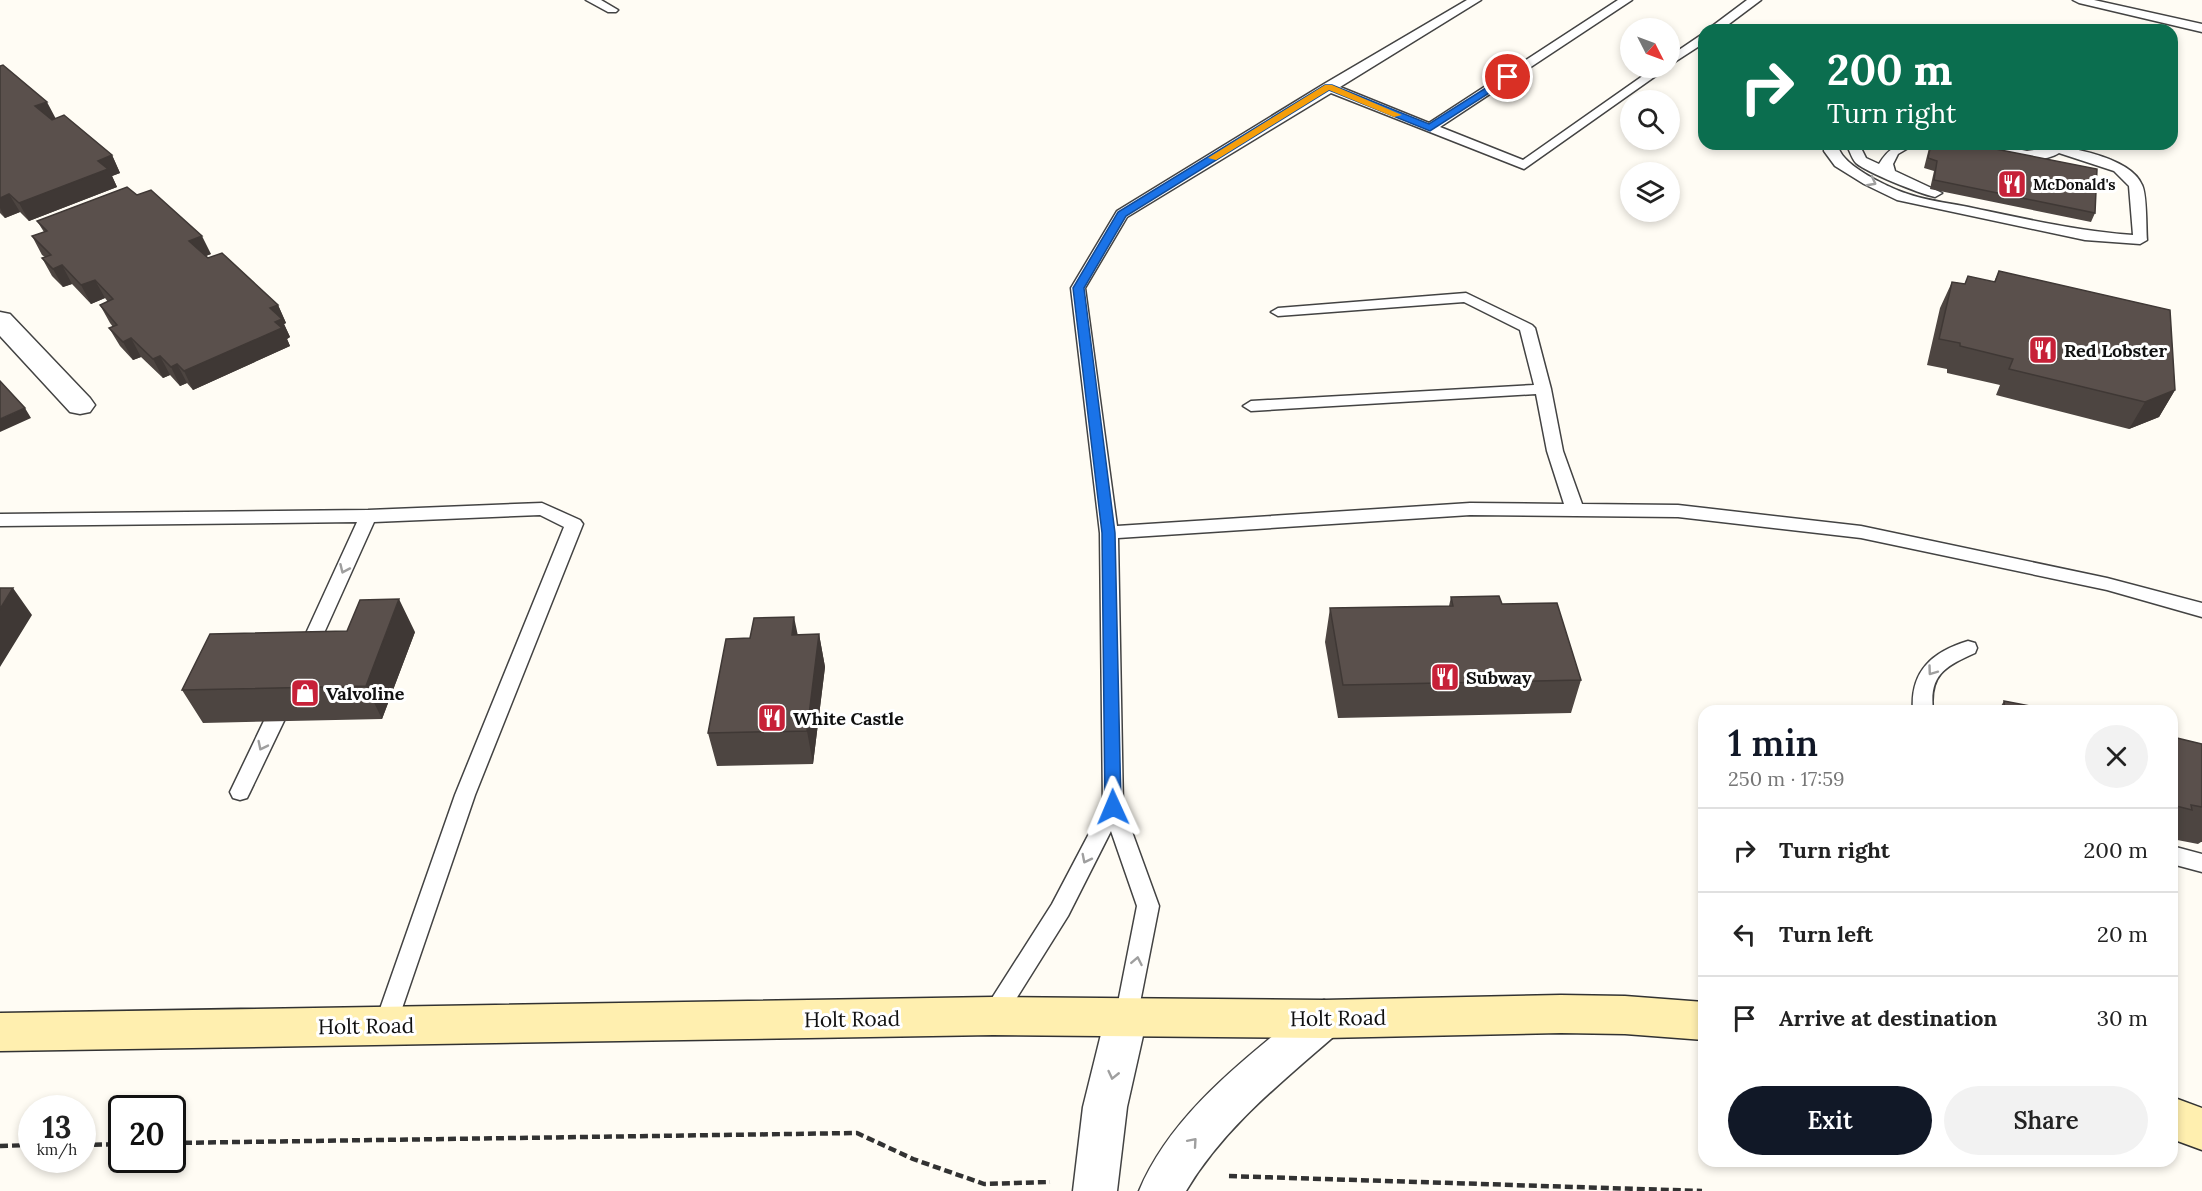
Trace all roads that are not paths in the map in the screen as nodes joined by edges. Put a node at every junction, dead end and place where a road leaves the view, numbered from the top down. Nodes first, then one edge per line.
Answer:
1 (592, 0) edge
2 (1475, 0) edge
3 (1626, 0) edge
4 (1755, 0) edge
5 (2079, 0) edge
6 (612, 10) dead end
7 (1721, 24) edge
8 (2202, 28) edge
9 (1698, 40) edge
10 (1680, 54) edge
11 (1647, 78) edge
12 (1328, 87) junction
13 (1430, 128) junction
14 (1832, 150) edge
15 (1856, 150) edge
16 (1898, 150) edge
17 (2002, 150) edge
18 (2064, 150) edge
19 (2069, 151) junction
20 (1889, 175) junction
21 (2085, 236) junction
22 (1278, 312) dead end
23 (0, 320) edge
24 (1544, 389) junction
25 (80, 405) dead end
26 (1251, 406) dead end
27 (1575, 510) junction
28 (368, 516) junction
29 (0, 520) edge
30 (1109, 533) junction
31 (2202, 610) edge
32 (1968, 648) dead end
33 (300, 665) edge
34 (291, 684) edge
35 (1923, 705) edge
36 (240, 792) dead end
37 (1113, 807) junction
38 (2178, 857) edge
39 (2202, 863) edge
40 (993, 1016) junction
41 (1126, 1018) junction
42 (1324, 1019) junction
43 (1698, 1021) edge
44 (385, 1026) junction
45 (0, 1032) edge
46 (2178, 1121) edge
47 (2202, 1129) edge
48 (1165, 1184) edge
49 (1096, 1186) edge

1 - 6 lane
2 - 12 lane
3 - 13 lane
4 - 7 lane
5 - 8 lane
9 - 10 lane
11 - 13 lane
12 - 13 lane
12 - 30 lane
14 -> 21 lane
15 - 20 lane
16 - 20 lane
17 - 19 lane
18 - 19 lane
19 - 21 lane
20 - 21 lane
22 - 24 lane
23 - 25 street
24 - 26 lane
24 - 27 lane
27 - 30 lane
27 - 31 lane
28 - 29 lane
28 -> 33 lane
28 - 44 lane
30 - 37 lane
32 -> 35 lane
34 -> 36 lane
37 -> 40 lane
41 -> 37 lane
38 - 39 lane
40 - 41 main road, Holt Road
40 - 44 main road, Holt Road
41 - 42 main road, Holt Road
41 -> 49 street
42 - 43 main road, Holt Road
48 -> 42 street
44 - 45 main road, Holt Road
46 - 47 main road

